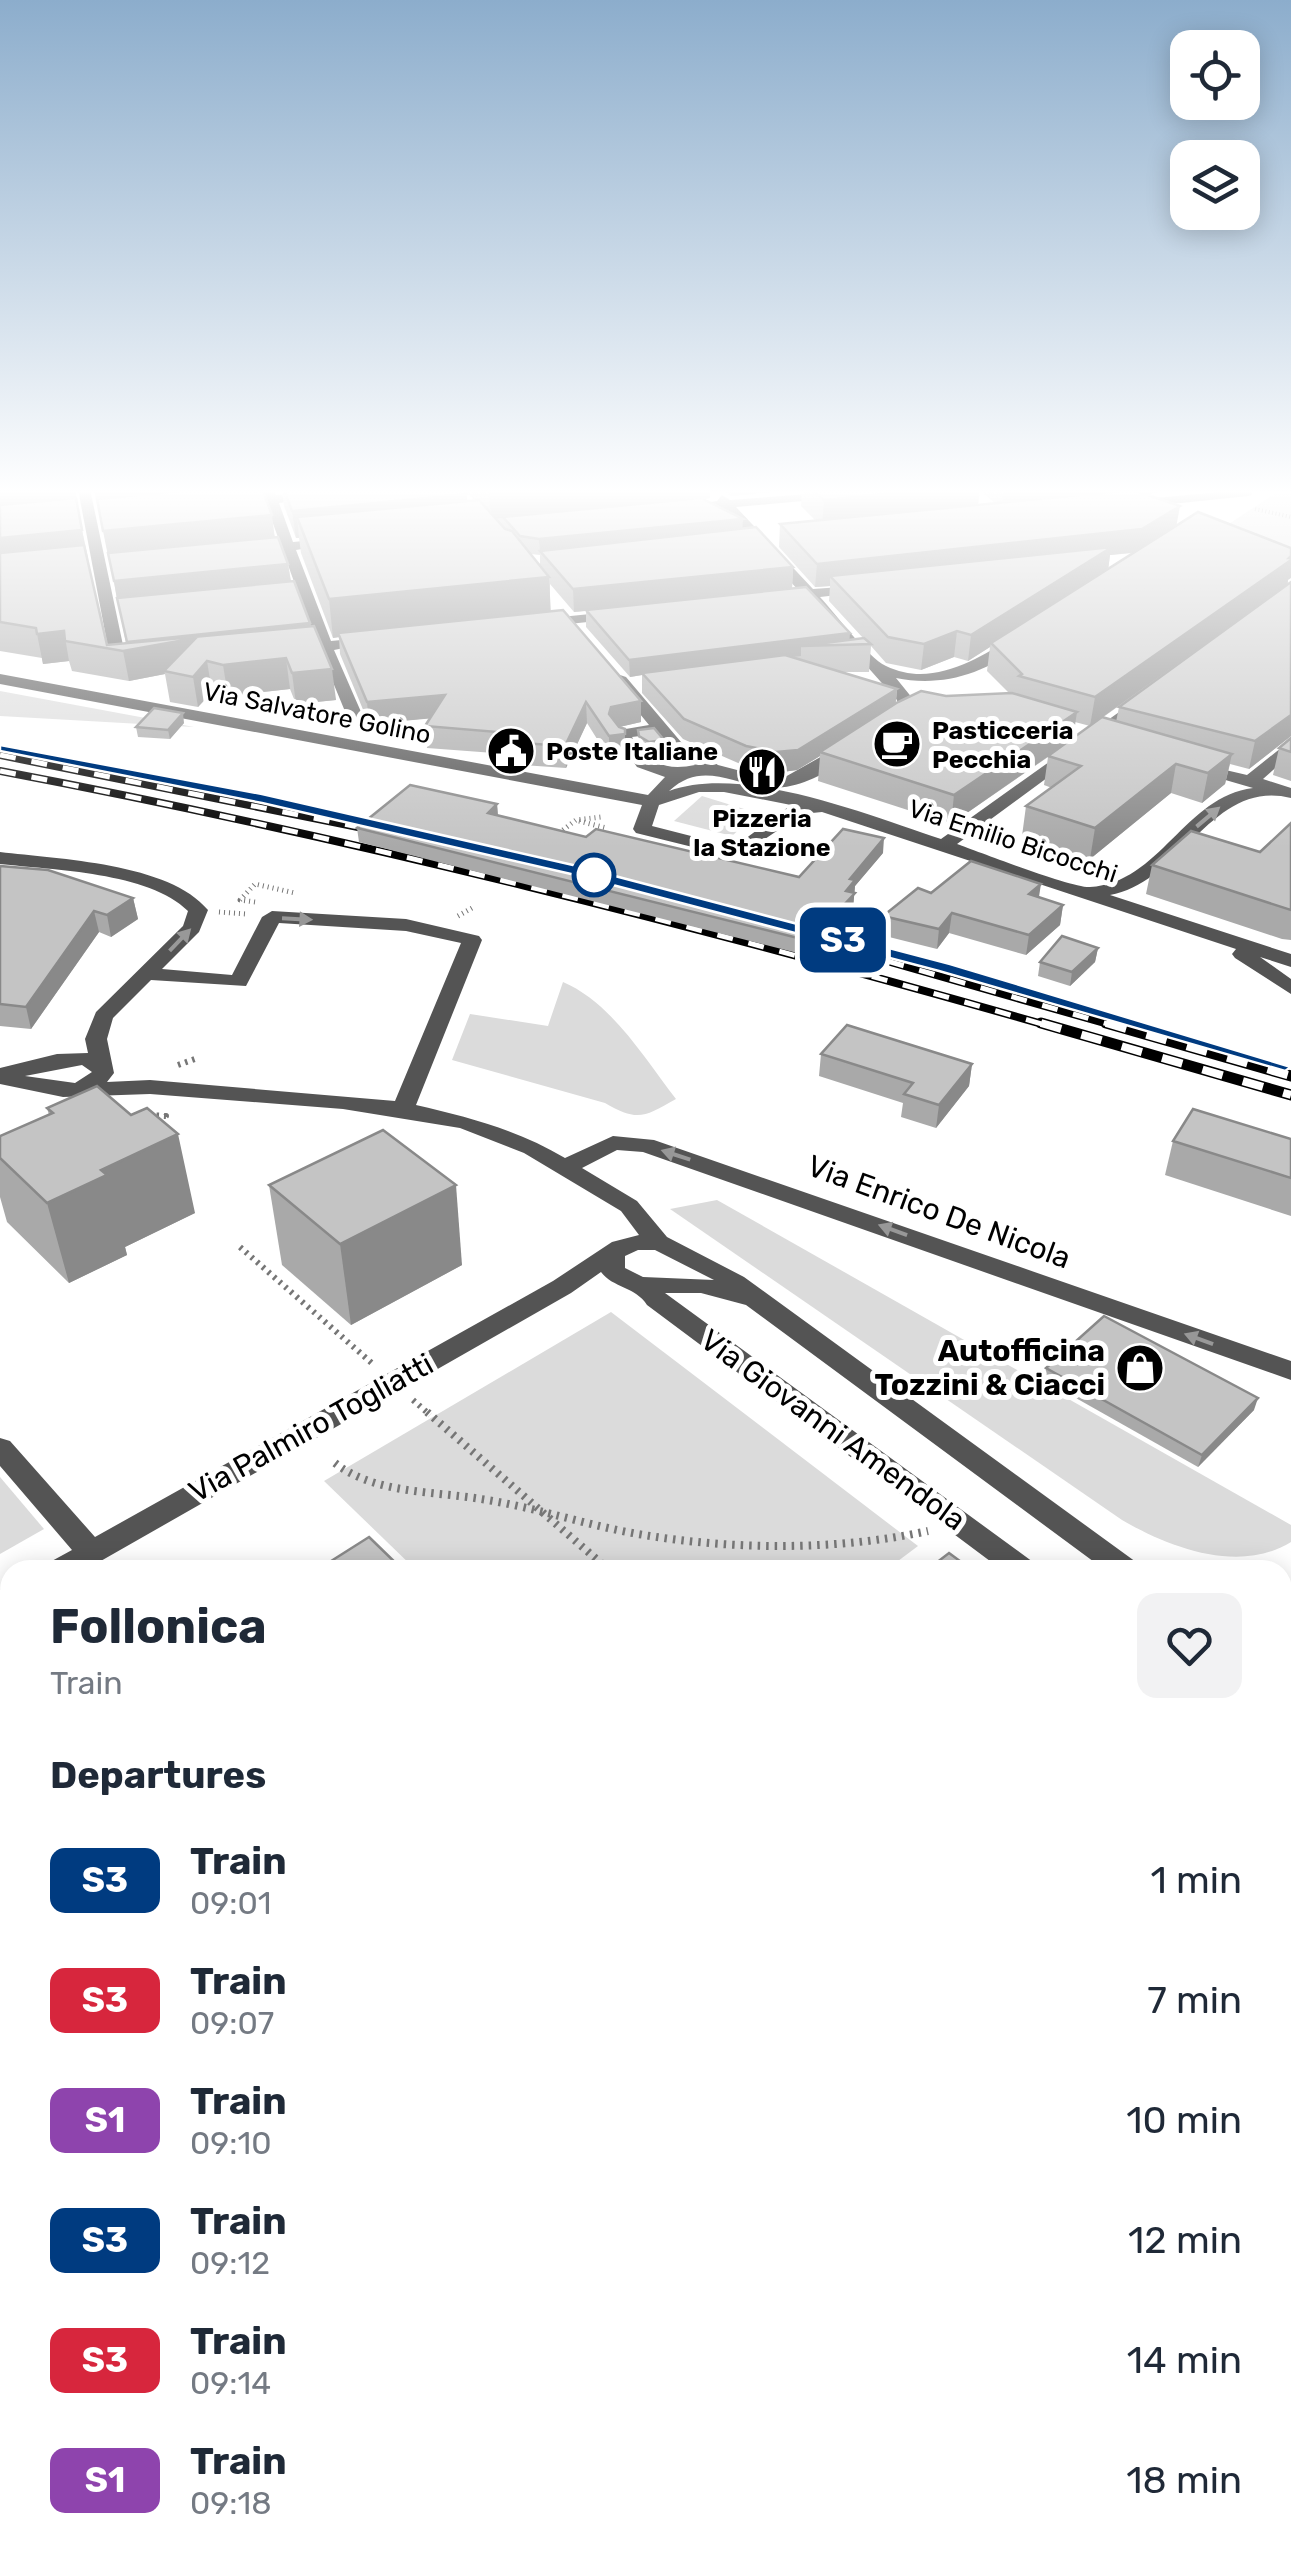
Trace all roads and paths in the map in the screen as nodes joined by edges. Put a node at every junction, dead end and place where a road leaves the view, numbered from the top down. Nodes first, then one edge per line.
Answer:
1 (114, 609) edge
2 (311, 609) edge
3 (560, 609) edge
4 (824, 609) edge
5 (628, 614) edge
6 (570, 620) junction
7 (530, 624) edge
8 (1037, 628) edge
9 (584, 638) edge
10 (382, 640) edge
11 (324, 646) junction
12 (276, 652) edge
13 (844, 659) edge
14 (605, 662) edge
15 (874, 662) junction
16 (138, 667) edge
17 (0, 679) edge
18 (648, 684) edge
19 (626, 686) junction
20 (1156, 690) edge
21 (906, 714) edge
22 (357, 720) dead end
23 (660, 728) junction
24 (863, 739) edge
25 (1291, 745) edge
26 (1194, 765) edge
27 (678, 776) junction
28 (710, 777) junction
29 (802, 778) junction
30 (1244, 787) junction
31 (1291, 795) edge
32 (655, 796) junction
33 (826, 807) junction
34 (610, 818) dead end
35 (575, 820) junction
36 (606, 828) edge
37 (552, 840) edge
38 (945, 845) junction
39 (0, 858) edge
40 (1072, 887) junction
41 (1124, 888) junction
42 (219, 904) dead end
43 (1141, 908) junction
44 (198, 910) junction
45 (222, 914) junction
46 (272, 917) junction
47 (1185, 923) junction
48 (1291, 958) edge
49 (145, 973) junction
50 (1291, 988) edge
51 (56, 1063) junction
52 (103, 1067) junction
53 (0, 1076) edge
54 (150, 1088) junction
55 (56, 1089) junction
56 (80, 1089) junction
57 (403, 1109) junction
58 (143, 1114) edge
59 (152, 1129) edge
60 (565, 1168) junction
61 (609, 1197) junction
62 (240, 1247) dead end
63 (668, 1249) junction
64 (617, 1251) junction
65 (646, 1284) junction
66 (562, 1287) junction
67 (758, 1302) junction
68 (1291, 1371) edge
69 (392, 1382) junction
70 (0, 1448) edge
71 (335, 1463) dead end
72 (545, 1514) junction
73 (924, 1534) dead end
74 (78, 1560) edge
75 (85, 1560) edge
76 (598, 1560) edge
77 (1010, 1560) edge
78 (1114, 1560) edge

1 - 16 street
2 - 11 street
3 - 6 street
4 - 15 street
5 - 6 street
6 - 7 street
6 - 9 street
8 - 15 street
10 - 11 street
11 - 12 street
11 - 22 street
13 - 15 street
14 - 19 street
15 - 21 street
17 - 32 street, Via Salvatore Golino
18 - 19 street
19 - 23 street
20 - 38 street
23 - 27 street
23 - 28 street
24 - 29 street
25 - 30 street
26 - 30 street
27 - 28 street
27 - 32 street
28 - 29 street
28 - 32 street
28 - 33 street, Via Emilio Bicocchi
29 - 33 street
30 - 31 street
41 -> 30 street
32 - 33 street
33 - 38 street, Via Emilio Bicocchi
34 - 35 path
35 - 36 path
35 - 37 path
38 - 40 street, Via Emilio Bicocchi
39 - 44 street
40 - 41 street
40 - 43 street, Via Emilio Bicocchi
41 - 43 street
42 - 45 path
43 - 47 street, Via Emilio Bicocchi
44 - 45 path
49 -> 44 street
45 - 46 path
46 - 49 street
46 -> 57 street
47 - 48 street, Via Emilio Bicocchi
47 - 50 street
49 - 52 street
51 - 52 street, Via Giovanni Amendola
51 - 53 street, Via Giovanni Amendola
51 - 55 street
52 - 54 street, Via Giovanni Amendola
52 - 56 street
53 - 55 street, Via Giovanni Amendola
54 - 56 street, Via Giovanni Amendola
54 - 57 street, Via Giovanni Amendola
55 - 56 street, Via Giovanni Amendola
57 - 60 street, Via Giovanni Amendola
58 - 59 path
60 - 61 street, Via Giovanni Amendola
68 -> 60 street, Via Enrico De Nicola
61 - 63 street, Via Giovanni Amendola
61 - 64 street, Via Giovanni Amendola
62 - 69 path
63 - 64 street, Via Giovanni Amendola
63 - 65 street
63 - 67 street, Via Giovanni Amendola
64 - 65 street, Via Giovanni Amendola
64 - 66 street, Via Palmiro Togliatti
65 - 66 street, Via Palmiro Togliatti
65 - 67 street, Via Giovanni Amendola
65 - 77 street, Via Giovanni Amendola
66 - 69 street, Via Palmiro Togliatti
67 - 78 street, Via Giovanni Amendola
69 - 72 path
69 - 75 street, Via Palmiro Togliatti
70 - 74 street
71 - 72 path
72 - 73 path
72 - 76 path

